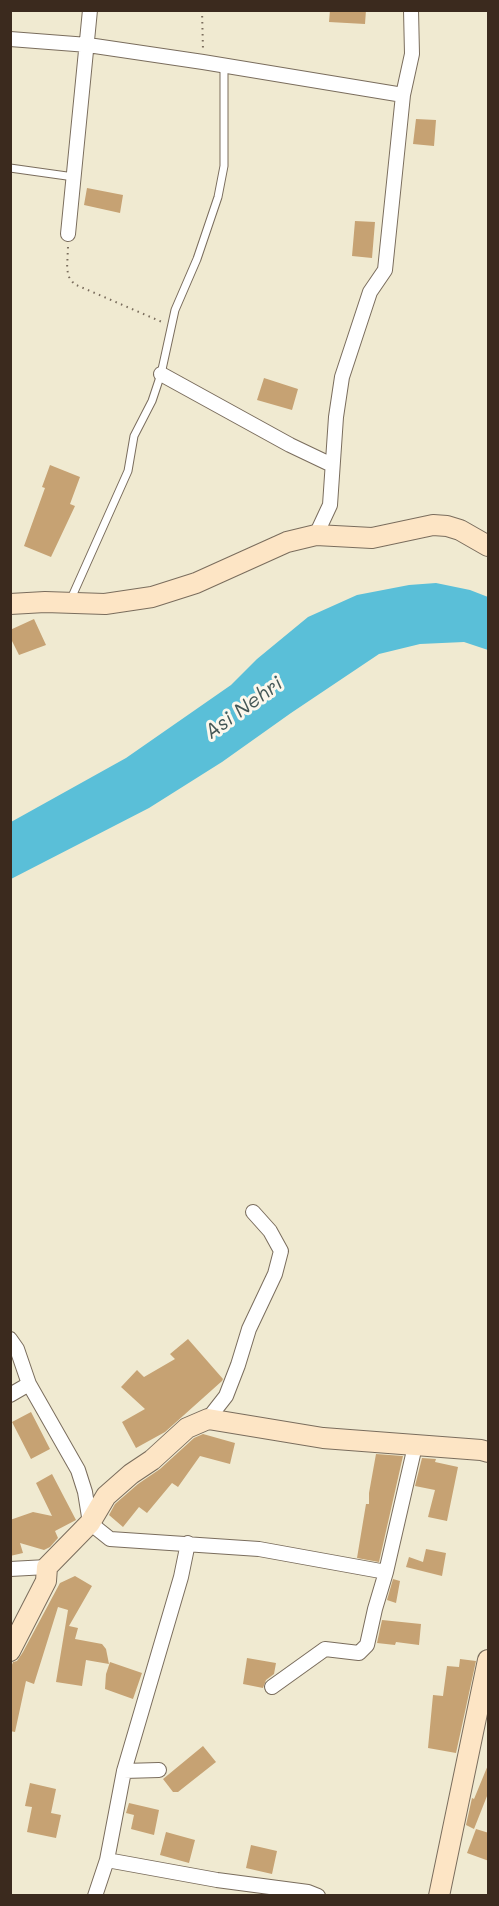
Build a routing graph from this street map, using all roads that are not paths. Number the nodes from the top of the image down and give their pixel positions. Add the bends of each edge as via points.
1 (90, 10) edge
2 (411, 10) edge
3 (10, 39) edge
4 (88, 45) junction
5 (224, 65) junction
6 (404, 95) junction
7 (10, 168) edge
8 (74, 177) junction
9 (68, 234) road end
10 (161, 374) junction
11 (332, 465) junction
12 (316, 535) junction
13 (489, 546) edge
14 (10, 604) edge
15 (69, 604) junction
16 (253, 1212) dead end
17 (10, 1339) edge
18 (29, 1384) junction
19 (10, 1395) edge
20 (208, 1419) junction
21 (415, 1446) junction
22 (489, 1452) edge
23 (90, 1523) junction
24 (188, 1543) junction
25 (47, 1567) junction
26 (10, 1569) edge
27 (386, 1572) junction
28 (10, 1651) edge
29 (489, 1660) edge
30 (272, 1687) dead end
31 (159, 1770) dead end
32 (124, 1771) junction
33 (106, 1860) junction
34 (95, 1896) edge
35 (318, 1896) edge
36 (439, 1896) edge

1 - 4 street
2 - 6 street via 412,54
3 - 4 street
4 - 5 street
4 - 8 street
5 - 6 street
5 - 10 lane via 220,189 206,237 171,325
6 - 11 street via 385,270 370,292 342,377
7 - 8 lane
8 - 9 street
10 - 11 street
10 - 15 lane via 134,436 126,478
11 - 12 street via 330,505
12 - 13 street via 372,538 433,525 460,530
12 - 15 street via 286,542 174,591 105,604
14 - 15 street
16 - 20 street via 281,1251 226,1396
17 - 18 street
18 - 19 street
18 - 23 street via 78,1470
20 - 21 street via 323,1438
20 - 23 street via 188,1428 123,1481 106,1496
21 - 22 street
21 - 27 street
23 - 24 street via 110,1539
23 - 25 street
24 - 27 street via 260,1549
24 - 32 street
25 - 26 street
25 - 28 street via 46,1581
27 - 30 street via 367,1645 359,1653 325,1650
29 - 36 street
31 - 32 street
32 - 33 street
33 - 34 street
33 - 35 street

